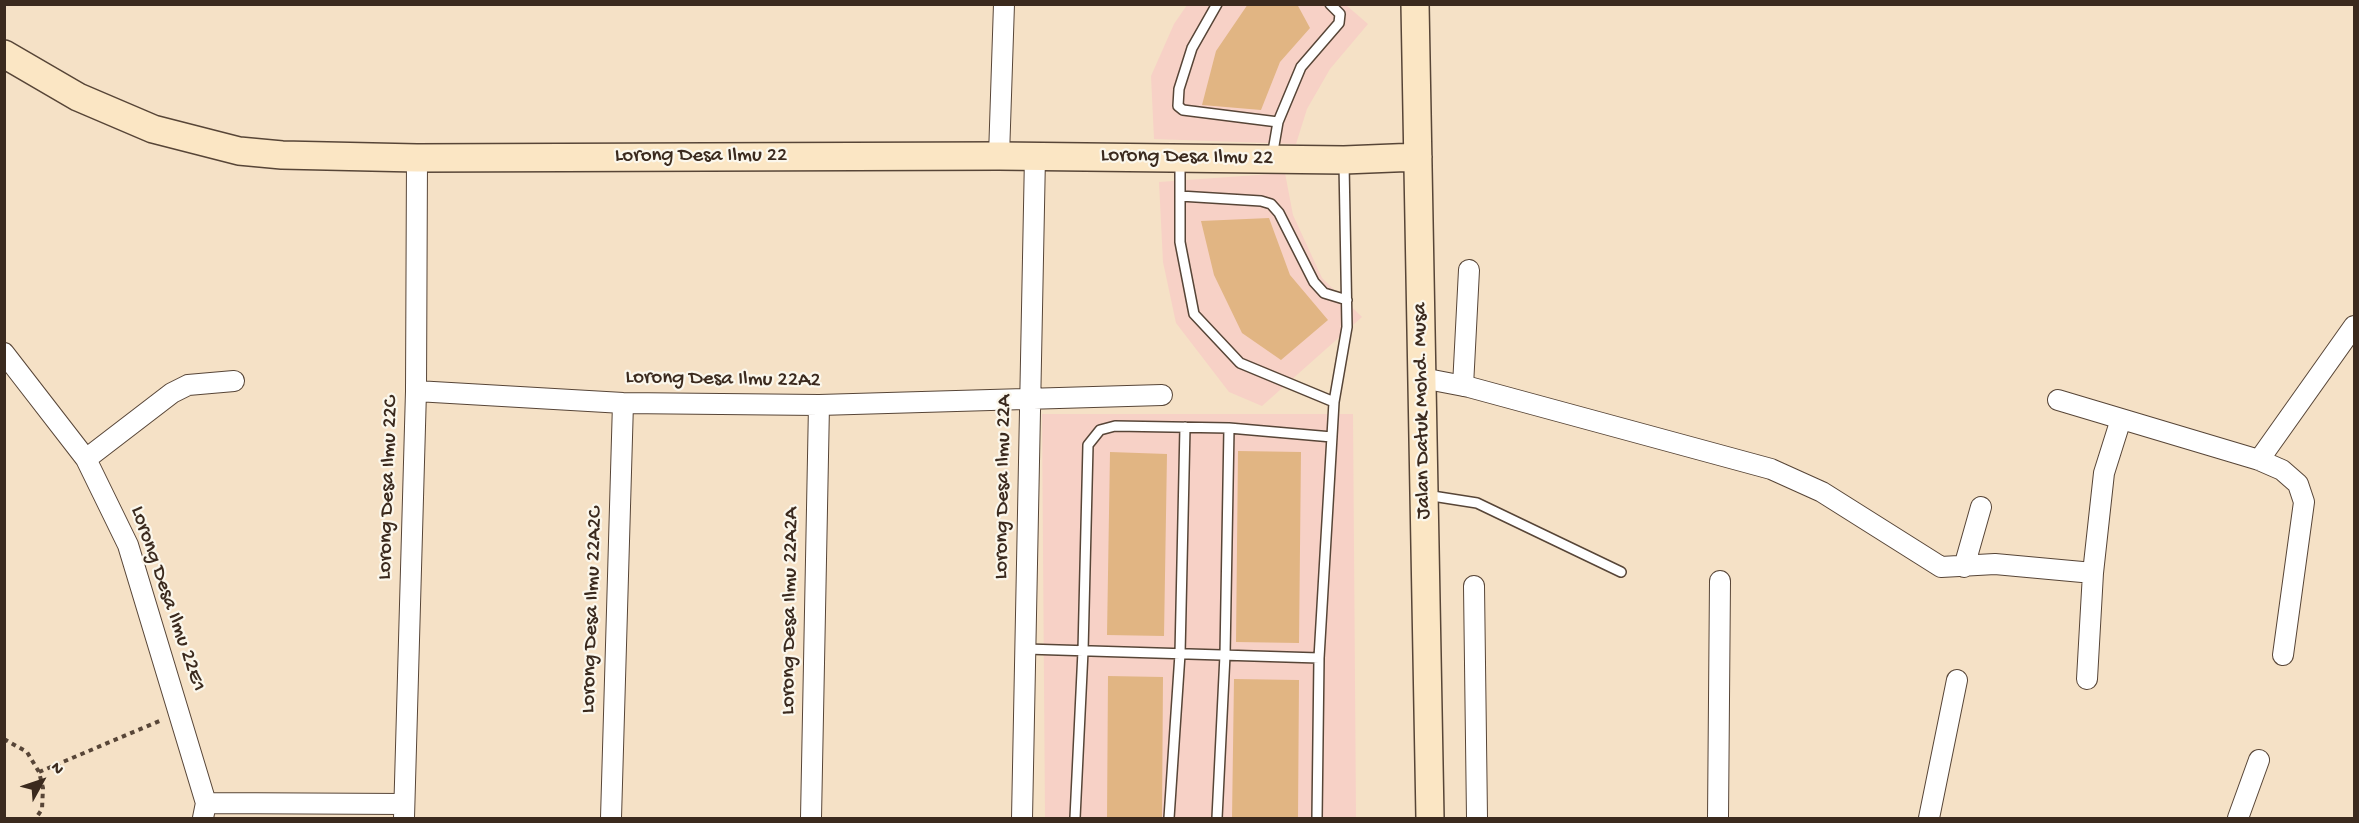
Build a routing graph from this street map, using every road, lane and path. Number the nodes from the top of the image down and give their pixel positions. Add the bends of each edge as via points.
1 (1004, 4) edge
2 (1217, 4) edge
3 (1330, 4) edge
4 (1415, 4) edge
5 (4, 54) edge
6 (1278, 122) junction
7 (999, 156) junction
8 (1035, 156) junction
9 (1418, 157) junction
10 (417, 158) junction
11 (1180, 158) junction
12 (1272, 159) junction
13 (1344, 160) junction
14 (1180, 196) junction
15 (1470, 270) dead end
16 (1347, 300) junction
17 (2355, 326) edge
18 (4, 353) edge
19 (1422, 378) junction
20 (234, 381) dead end
21 (1463, 386) junction
22 (416, 391) junction
23 (1162, 395) dead end
24 (2058, 400) dead end
25 (1029, 401) junction
26 (1334, 402) junction
27 (623, 403) junction
28 (819, 405) junction
29 (2121, 419) junction
30 (1185, 427) junction
31 (1229, 428) junction
32 (1332, 437) junction
33 (86, 459) junction
34 (2259, 460) junction
35 (1424, 495) junction
36 (1981, 507) dead end
37 (1964, 567) junction
38 (1621, 572) dead end
39 (2093, 573) junction
40 (1720, 581) dead end
41 (1474, 586) dead end
42 (4, 628) edge
43 (4, 647) edge
44 (1026, 650) junction
45 (1083, 651) junction
46 (1180, 654) junction
47 (1225, 655) junction
48 (2283, 655) dead end
49 (1319, 658) junction
50 (2087, 679) dead end
51 (1957, 680) dead end
52 (179, 713) junction
53 (4, 739) edge
54 (2259, 760) dead end
55 (39, 772) junction
56 (205, 811) edge
57 (404, 811) edge
58 (36, 819) edge
59 (611, 819) edge
60 (811, 819) edge
61 (1022, 819) edge
62 (1075, 819) edge
63 (1169, 819) edge
64 (1216, 819) edge
65 (1317, 819) edge
66 (1430, 819) edge
67 (1477, 819) edge
68 (1718, 819) edge
69 (1929, 819) edge
70 (2238, 819) edge

1 - 7 street
2 - 6 lane via 1192,48 1179,89 1178,106 1183,110
3 - 6 lane via 1340,14 1339,23 1301,67
4 - 9 street, Jalan Datuk Mohd. Musa
5 - 10 street, Lorong Desa Ilmu 22 via 118,116 191,140 239,151 282,155
6 - 12 lane
7 - 8 street, Lorong Desa Ilmu 22
7 - 10 street, Lorong Desa Ilmu 22
8 - 11 street, Lorong Desa Ilmu 22
8 - 25 street, Lorong Desa Ilmu 22A
9 - 13 street, Lorong Desa Ilmu 22
9 - 19 street, Jalan Datuk Mohd. Musa
10 - 22 street, Lorong Desa Ilmu 22C
11 - 12 street, Lorong Desa Ilmu 22
11 - 14 lane
12 - 13 street, Lorong Desa Ilmu 22
13 - 16 lane
14 - 16 lane via 1271,204 1314,282 1324,293
14 - 26 lane via 1180,242 1194,314 1240,363
15 - 21 street
16 - 26 lane via 1347,327
17 - 34 street
18 - 33 street, Lorong Desa Ilmu 22E1
19 - 21 street
19 - 35 street, Jalan Datuk Mohd. Musa
20 - 33 street via 188,385 172,393
21 - 37 street via 1772,469 1822,492 1941,567
22 - 27 street, Lorong Desa Ilmu 22A2
22 - 57 street, Lorong Desa Ilmu 22C
23 - 25 street, Lorong Desa Ilmu 22A2
24 - 29 street
25 - 28 street, Lorong Desa Ilmu 22A2
25 - 44 street, Lorong Desa Ilmu 22A
26 - 32 lane
27 - 28 street, Lorong Desa Ilmu 22A2
27 - 59 street, Lorong Desa Ilmu 22A2C
28 - 60 street, Lorong Desa Ilmu 22A2A
29 - 34 street
29 - 39 street via 2104,473
30 - 31 lane
30 - 45 lane via 1115,426 1100,430 1088,445
30 - 46 lane
31 - 32 lane
31 - 47 lane
32 - 49 lane
33 - 52 street, Lorong Desa Ilmu 22E1 via 128,544
34 - 48 street via 2298,484 2304,502
35 - 38 lane via 1477,503
35 - 66 street, Jalan Datuk Mohd. Musa
36 - 37 street
37 - 39 street via 1995,564
39 - 50 street
40 - 68 street
41 - 67 street
42 - 43 path
44 - 45 lane
44 - 61 street, Lorong Desa Ilmu 22A
45 - 46 lane
45 - 62 lane
46 - 47 lane
46 - 63 lane
47 - 49 lane
47 - 64 lane
49 - 65 lane
51 - 69 street
52 - 55 path
52 - 56 street, Lorong Desa Ilmu 22E1
53 - 55 path via 27,752
54 - 70 street
55 - 58 path via 42,809
56 - 57 street

